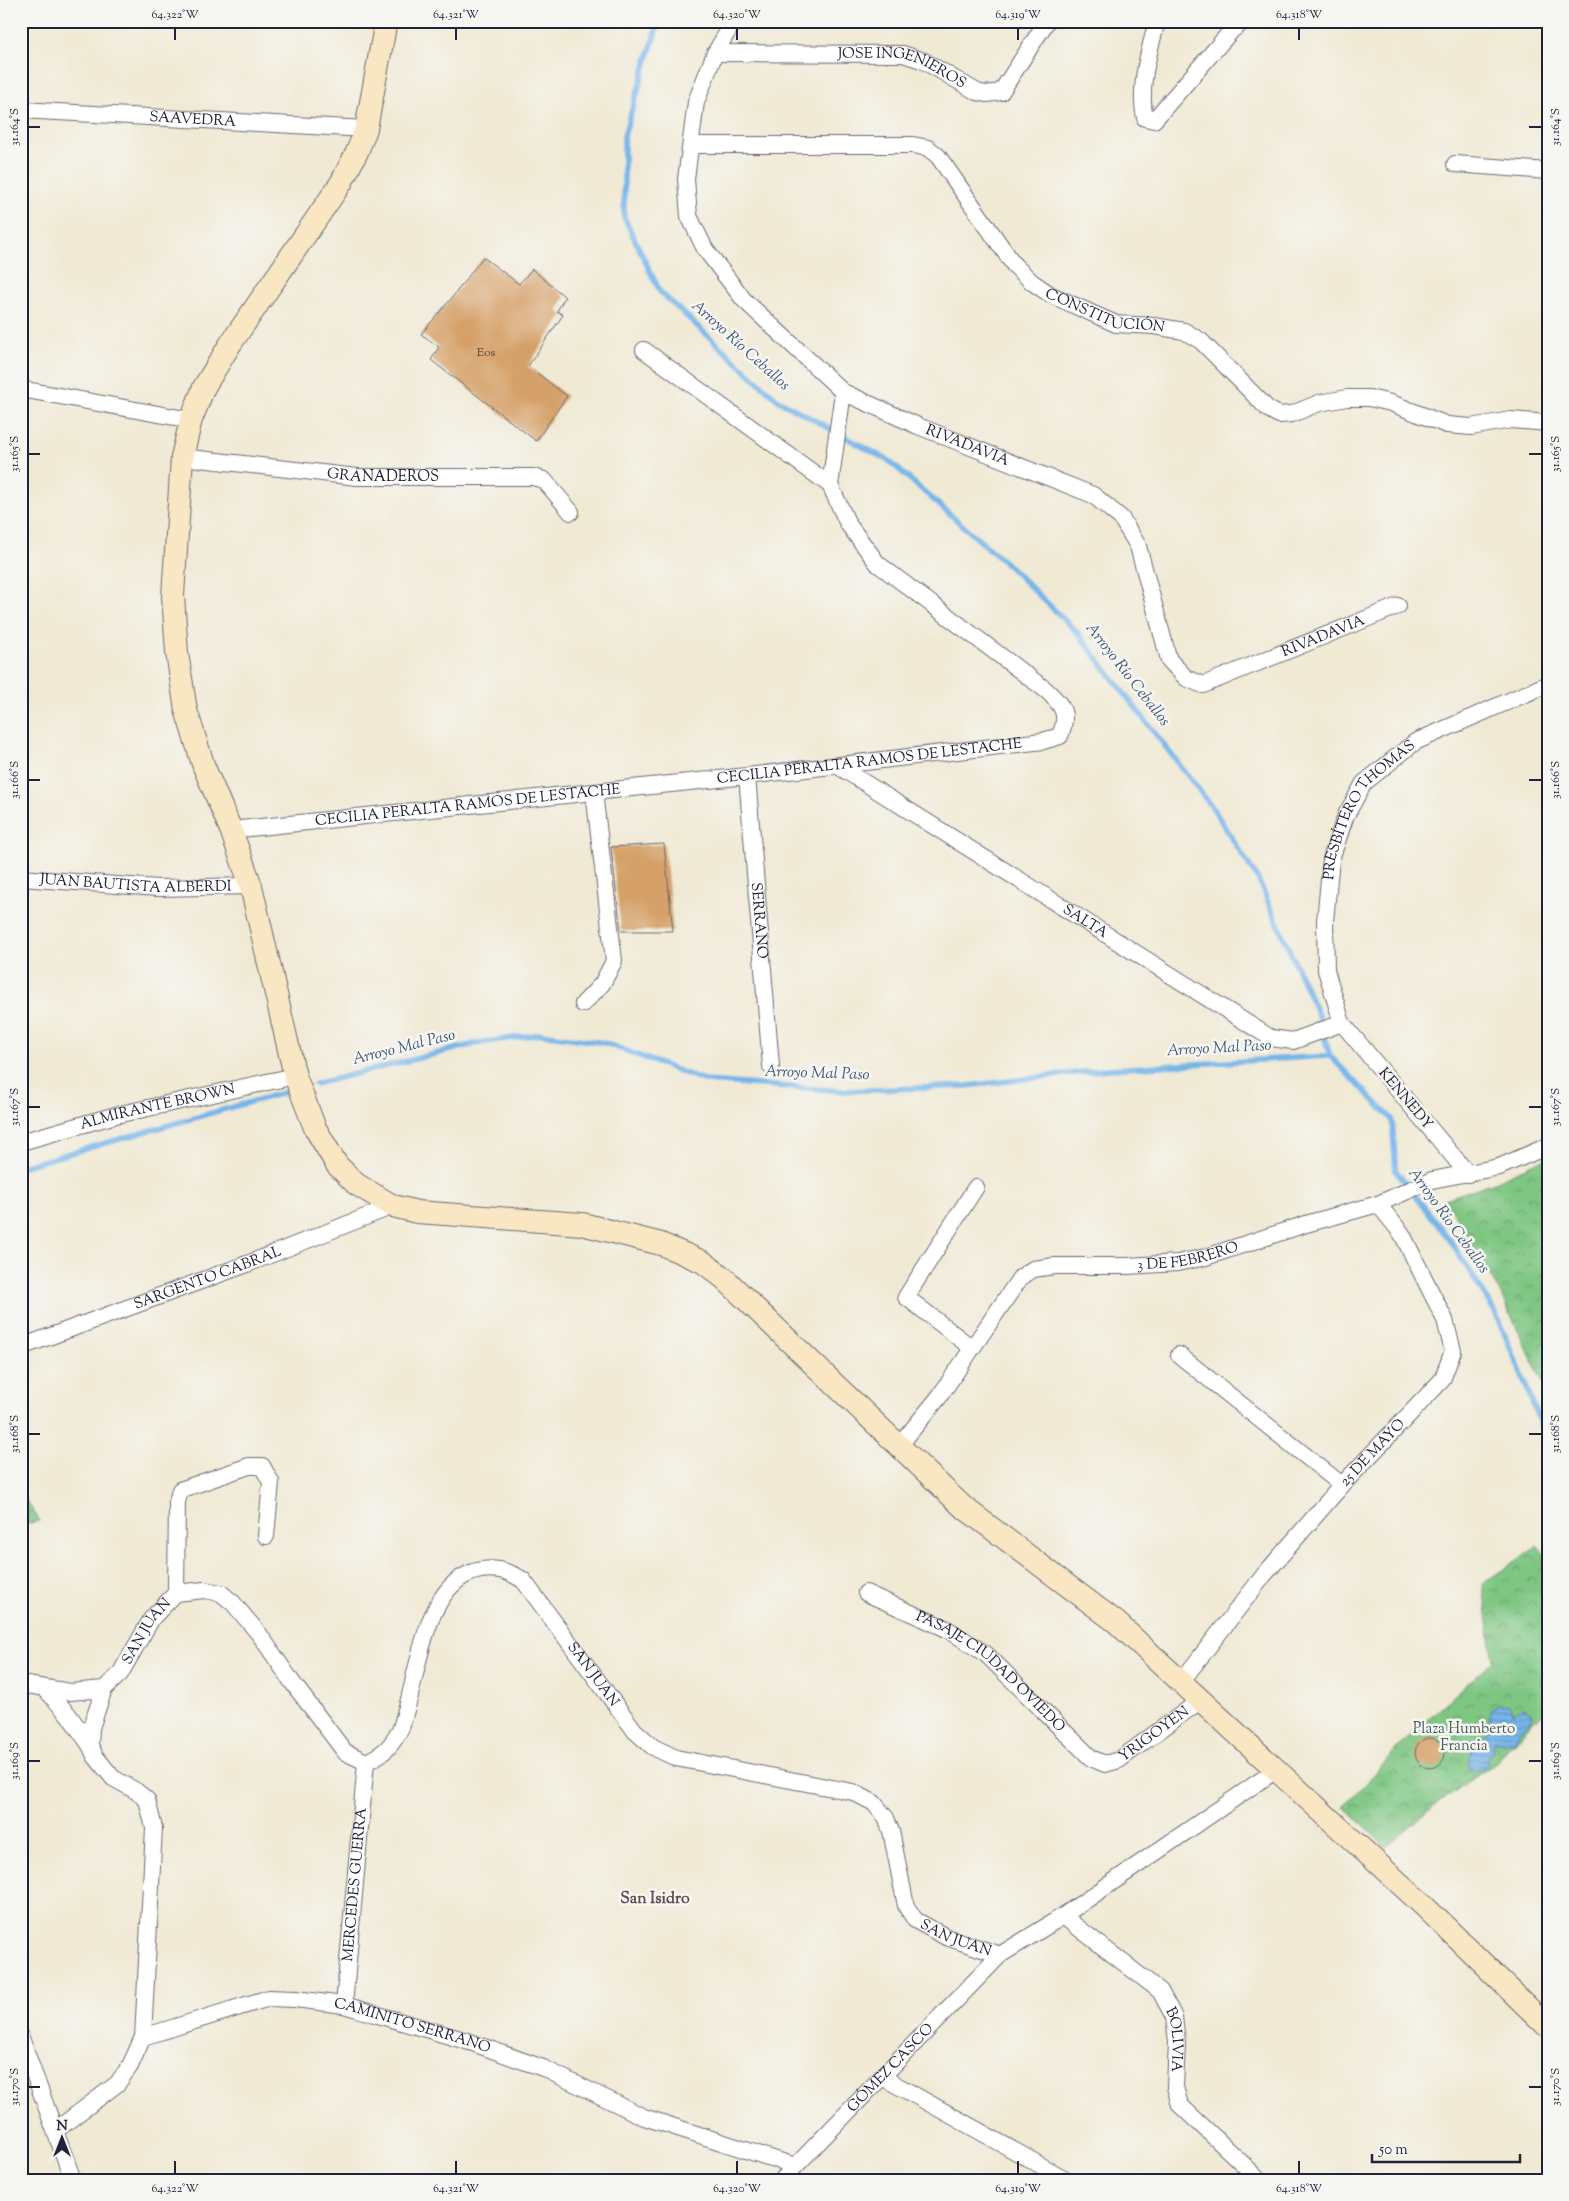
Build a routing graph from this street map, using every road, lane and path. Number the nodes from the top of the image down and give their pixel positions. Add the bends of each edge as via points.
1 (386, 21) edge
2 (734, 21) edge
3 (1047, 21) edge
4 (1157, 21) edge
5 (1244, 21) edge
6 (715, 53) junction
7 (21, 110) edge
8 (366, 129) junction
9 (690, 146) junction
10 (1455, 164) dead end
11 (1548, 171) edge
12 (644, 350) dead end
13 (21, 389) edge
14 (843, 392) junction
15 (191, 420) junction
16 (1548, 423) edge
17 (182, 457) junction
18 (830, 485) junction
19 (571, 512) dead end
20 (1398, 606) dead end
21 (1548, 684) edge
22 (838, 766) junction
23 (747, 776) junction
24 (594, 792) junction
25 (231, 830) junction
26 (21, 878) edge
27 (251, 886) junction
28 (583, 1004) dead end
29 (1342, 1023) junction
30 (771, 1066) dead end
31 (296, 1076) junction
32 (21, 1142) edge
33 (1548, 1146) edge
34 (1468, 1174) junction
35 (976, 1187) dead end
36 (1385, 1201) junction
37 (393, 1206) junction
38 (21, 1347) edge
39 (972, 1348) junction
40 (1179, 1354) dead end
41 (899, 1446) junction
42 (1342, 1485) junction
43 (266, 1536) dead end
44 (176, 1593) junction
45 (866, 1593) dead end
46 (1181, 1682) junction
47 (21, 1684) edge
48 (44, 1688) junction
49 (104, 1689) junction
50 (1201, 1700) junction
51 (90, 1745) junction
52 (366, 1762) junction
53 (1105, 1764) joint
54 (1276, 1770) junction
55 (1063, 1916) junction
56 (1000, 1956) junction
57 (344, 2006) junction
58 (1548, 2027) edge
59 (144, 2037) junction
60 (21, 2038) edge
61 (882, 2077) junction
62 (56, 2130) junction
63 (795, 2166) junction
64 (73, 2180) edge
65 (782, 2180) edge
66 (1067, 2180) edge
67 (1260, 2180) edge

1 - 8 main road
2 - 6 street, RIVADAVIA
3 - 6 street, JOSE INGENIEROS via 1001,92 986,94 924,61 903,54
4 - 5 street via 1145,72 1142,103 1145,118 1154,120 1232,30
6 - 9 street, RIVADAVIA via 696,102
7 - 8 street, SAAVEDRA
8 - 15 main road via 341,183 231,343 204,387
9 - 14 street, RIVADAVIA via 686,178 689,216 705,249 744,300
9 - 16 street, CONSTITUCIÓN via 913,144 928,148 938,156 1014,265 1032,282 1116,324 1184,331 1201,341 1268,409 1279,415 1292,414 1319,403 1369,398 1447,425 1471,427 1511,420
10 - 11 street
12 - 18 street
13 - 15 street
14 - 18 street
14 - 20 street, RIVADAVIA via 918,426 1093,495 1121,518 1138,546 1169,660 1186,678 1203,685
15 - 17 main road
17 - 19 street, GRANADEROS via 357,477 533,478 544,480
17 - 25 main road via 173,596 177,653 186,710 204,767
18 - 22 street, CECILIA PERALTA RAMOS DE LESTACHE via 848,524 878,564 1046,690 1062,706 1065,722 1060,736 1044,740
21 - 29 street, PRESBÍTERO THOMAS via 1415,742 1364,783 1346,815 1331,859 1325,921 1326,970
22 - 23 street, CECILIA PERALTA RAMOS DE LESTACHE
22 - 29 street, SALTA via 1271,1038 1293,1041
23 - 24 street, CECILIA PERALTA RAMOS DE LESTACHE
23 - 30 street, SERRANO
24 - 25 street, CECILIA PERALTA RAMOS DE LESTACHE
24 - 28 street via 614,961 602,984
25 - 27 main road
26 - 27 street, JUAN BAUTISTA ALBERDI via 158,888
27 - 31 main road
29 - 34 street, KENNEDY
31 - 32 street, ALMIRANTE BROWN via 116,1115
31 - 37 main road via 315,1128 337,1165 356,1184
33 - 34 street, 3 DE FEBRERO via 1499,1167
34 - 36 street, 3 DE FEBRERO via 1432,1180
35 - 39 street via 906,1297
36 - 39 street, 3 DE FEBRERO via 1206,1257 1177,1263 1033,1269 1020,1278
36 - 42 street, 25 DE MAYO via 1445,1320 1453,1351 1442,1380
37 - 38 street, SARGENTO CABRAL via 248,1264
37 - 41 main road via 417,1212 582,1224 661,1244 703,1262
39 - 41 street, 3 DE FEBRERO via 939,1397
40 - 42 street
41 - 46 main road via 962,1506 1116,1622
42 - 46 street, 25 DE MAYO via 1264,1575
43 - 44 street via 271,1482 262,1466 249,1466 180,1490 177,1502
44 - 49 street, SAN JUAN via 152,1618 120,1674
44 - 52 street, SAN JUAN via 204,1590 221,1593 233,1602 345,1752
45 - 53 street, PASAJE CIUDAD OVIEDO via 947,1629 986,1654 1091,1758
46 - 50 main road
47 - 48 street
48 - 49 street via 70,1692
48 - 51 street
49 - 51 street via 91,1728
50 - 53 street, YRIGOYEN via 1119,1760
50 - 54 main road
51 - 59 street via 113,1778 147,1800 154,1828
52 - 56 street, SAN JUAN via 384,1754 400,1731 430,1619 439,1600 464,1575 485,1568 510,1572 523,1580 635,1731 653,1747 676,1758 853,1792 874,1803 891,1831 906,1906 915,1920 946,1937
52 - 57 street, MERCEDES GUERRA
54 - 55 street, SAN JUAN
54 - 58 main road via 1424,1906
55 - 56 street, SAN JUAN
55 - 67 street, BOLIVIA via 1160,1991 1174,2017 1178,2042 1175,2087 1180,2105
56 - 61 street, GÓMEZ CASCO
57 - 59 street, CAMINITO SERRANO via 269,1998
57 - 63 street, CAMINITO SERRANO via 479,2045 543,2068 644,2117
59 - 62 street via 117,2084
60 - 62 street
61 - 63 street, GÓMEZ CASCO
61 - 66 street
62 - 64 street
63 - 65 street, GÓMEZ CASCO

